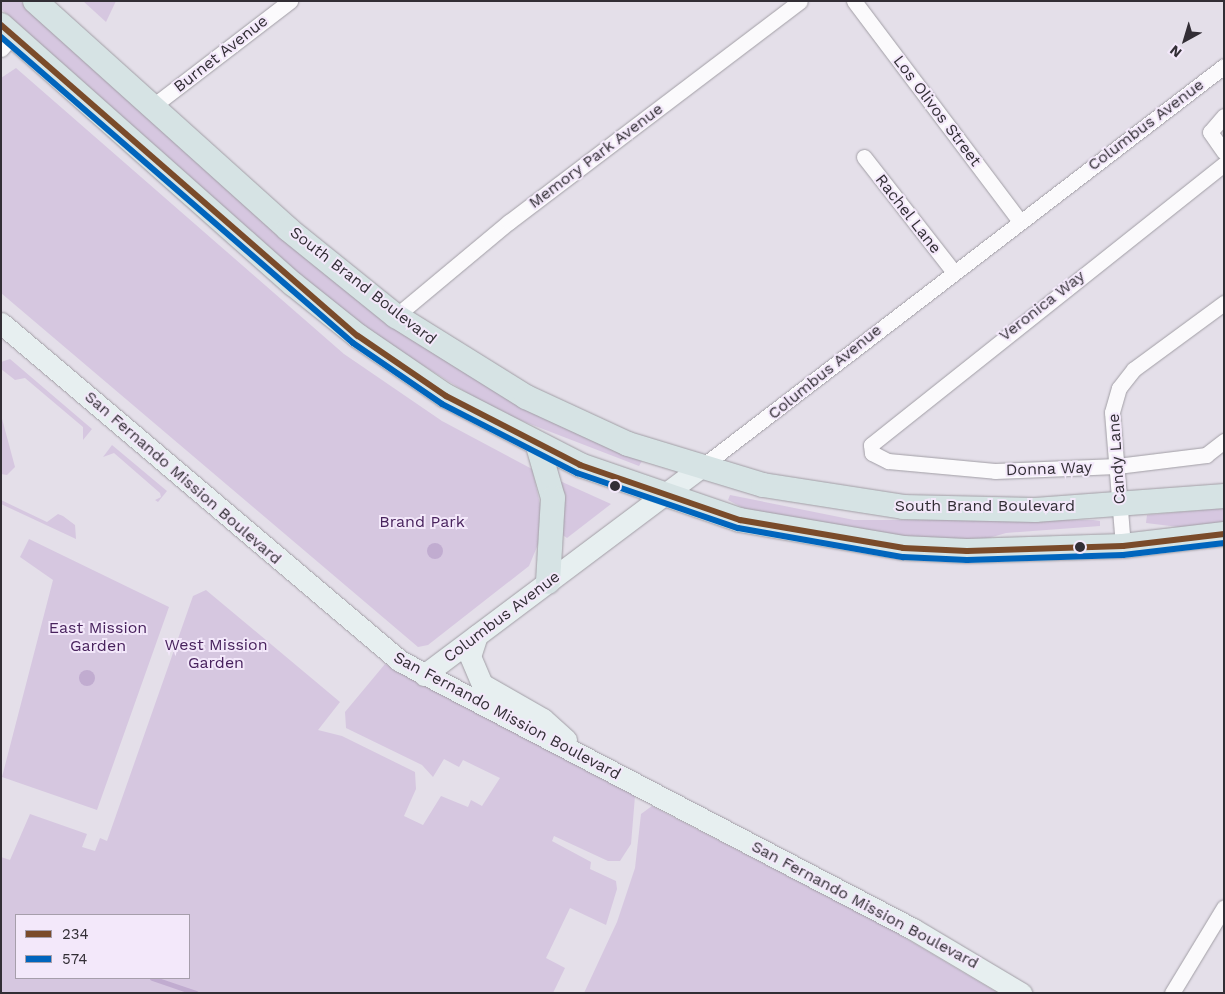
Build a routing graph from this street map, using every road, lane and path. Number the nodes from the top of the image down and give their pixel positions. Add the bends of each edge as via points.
1 (36, 1) edge
2 (290, 1) edge
3 (800, 1) edge
4 (854, 1) edge
5 (5, 36) edge
6 (1224, 66) edge
7 (153, 106) junction
8 (1224, 116) edge
9 (1224, 152) edge
10 (864, 157) dead end
11 (1224, 164) edge
12 (1020, 221) junction
13 (953, 272) junction
14 (1224, 303) edge
15 (396, 316) junction
16 (1, 323) edge
17 (1224, 441) edge
18 (538, 446) junction
19 (872, 453) joint
20 (1117, 466) junction
21 (700, 468) junction
22 (664, 495) junction
23 (1224, 496) edge
24 (1120, 505) junction
25 (1224, 534) edge
26 (1123, 546) junction
27 (548, 582) junction
28 (477, 635) junction
29 (424, 675) junction
30 (582, 756) junction
31 (1224, 907) edge
32 (1021, 993) edge
33 (1172, 993) edge

1 - 7 main road, South Brand Boulevard
2 - 7 street, Burnet Avenue
3 - 15 street, Memory Park Avenue via 501,228
4 - 12 street, Los Olivos Street
5 - 18 main road via 327,312 446,396
6 - 12 street, Columbus Avenue
7 - 15 main road, South Brand Boulevard via 288,229
8 - 9 street via 1210,132
10 - 13 street, Rachel Lane
11 - 19 street, Veronica Way via 875,437
12 - 13 street, Columbus Avenue
13 - 21 street, Columbus Avenue
14 - 20 street, Candy Lane via 1134,370 1119,388 1112,412
15 - 21 main road, South Brand Boulevard via 526,397 628,444
16 - 29 main road, San Fernando Mission Boulevard via 381,648
17 - 20 street, Donna Way via 1206,455
18 - 22 main road
18 - 27 main road via 554,505
19 - 20 street, Donna Way via 888,461 995,471
20 - 24 street, Candy Lane
21 - 22 main road, Columbus Avenue
21 - 24 main road, South Brand Boulevard via 811,496 903,507 1035,510
22 - 26 main road via 786,530 902,548 967,551
22 - 27 main road, Columbus Avenue
23 - 24 main road, South Brand Boulevard
24 - 26 street, Candy Lane
25 - 26 main road
27 - 28 main road, Columbus Avenue
28 - 29 main road, Columbus Avenue
28 - 30 main road via 470,656 482,684 552,726
29 - 30 main road, San Fernando Mission Boulevard
30 - 32 main road, San Fernando Mission Boulevard via 913,929
31 - 33 street

